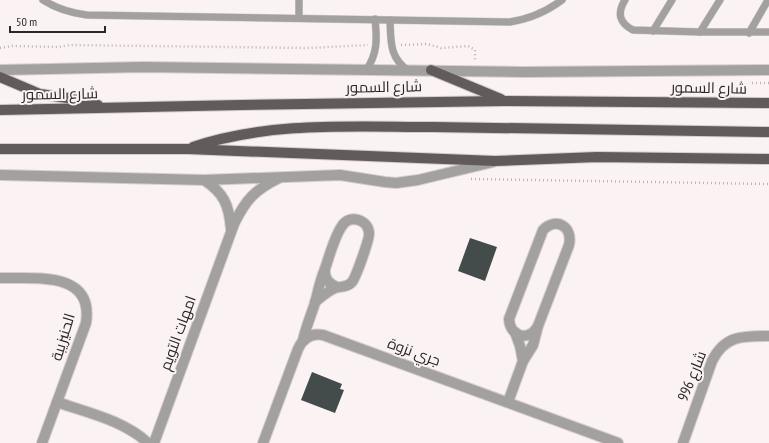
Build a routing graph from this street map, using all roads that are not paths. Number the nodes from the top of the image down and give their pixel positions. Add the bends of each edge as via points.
1 (43, 0) edge
2 (299, 0) edge
3 (562, 0) edge
4 (625, 0) edge
5 (672, 0) edge
6 (720, 0) edge
7 (768, 0) edge
8 (299, 18) junction
9 (375, 20) junction
10 (390, 20) junction
11 (653, 31) junction
12 (700, 32) junction
13 (769, 32) edge
14 (749, 33) junction
15 (0, 70) edge
16 (366, 70) junction
17 (431, 70) junction
18 (769, 70) edge
19 (409, 71) junction
20 (0, 77) edge
21 (504, 101) junction
22 (769, 103) edge
23 (105, 108) junction
24 (0, 110) edge
25 (769, 132) edge
26 (0, 149) edge
27 (188, 149) junction
28 (769, 158) edge
29 (495, 161) junction
30 (0, 175) edge
31 (282, 176) junction
32 (204, 180) junction
33 (231, 233) junction
34 (325, 269) junction
35 (0, 278) edge
36 (337, 287) junction
37 (315, 302) junction
38 (538, 326) junction
39 (514, 332) junction
40 (769, 336) edge
41 (303, 340) junction
42 (522, 361) junction
43 (57, 402) junction
44 (508, 402) junction
45 (42, 443) edge
46 (148, 443) edge
47 (154, 443) edge
48 (263, 443) edge
49 (618, 443) edge
50 (683, 443) edge

1 - 8 lane via 60,9 87,15
2 - 8 lane
3 - 10 lane via 532,17 510,22
4 - 11 lane via 620,14 627,27 633,30
5 - 11 lane
6 - 12 lane
7 - 14 lane
8 - 9 lane
9 - 10 lane
9 - 16 lane via 376,52
10 - 19 lane via 393,52 399,63
11 - 12 lane
12 - 14 lane
13 - 14 lane
15 - 16 street, شارع السمور via 143,67
16 - 19 street, شارع السمور
17 - 18 street, شارع السمور
17 - 19 street, شارع السمور
17 - 21 main road
20 - 23 main road via 40,94 81,100
21 - 22 main road, شارع السمور
21 - 23 main road, شارع السمور
23 - 24 main road, شارع السمور
25 - 27 main road via 482,127 290,128 212,140
26 - 27 main road
27 - 29 main road
28 - 29 main road via 597,157
29 - 31 street via 407,182 385,182 340,175
30 - 32 street
31 - 32 street
31 - 33 street, امهات التويم via 253,194 238,215
32 - 33 street, امهات التويم via 224,199 230,215
33 - 47 street, امهات التويم
34 - 36 street via 327,281
34 - 36 street via 341,226 348,220 358,219 366,224 369,238 354,277 346,286
34 - 37 street
35 - 43 street, الحنيزيبة via 62,281 76,288 84,301 86,323
36 - 37 street
37 - 41 street
38 - 39 street via 528,335
38 - 39 street via 570,240 568,231 560,224 550,224 542,230 510,314 509,324
38 - 42 street via 533,345
39 - 42 street via 520,346
40 - 50 street, شارع 996 via 738,337 720,348 712,361
41 - 44 street, جري نزوة via 312,335 323,335
41 - 48 street
42 - 44 street
43 - 45 street, الحنيزيبة
43 - 46 street via 122,425
44 - 49 street, جري نزوة

